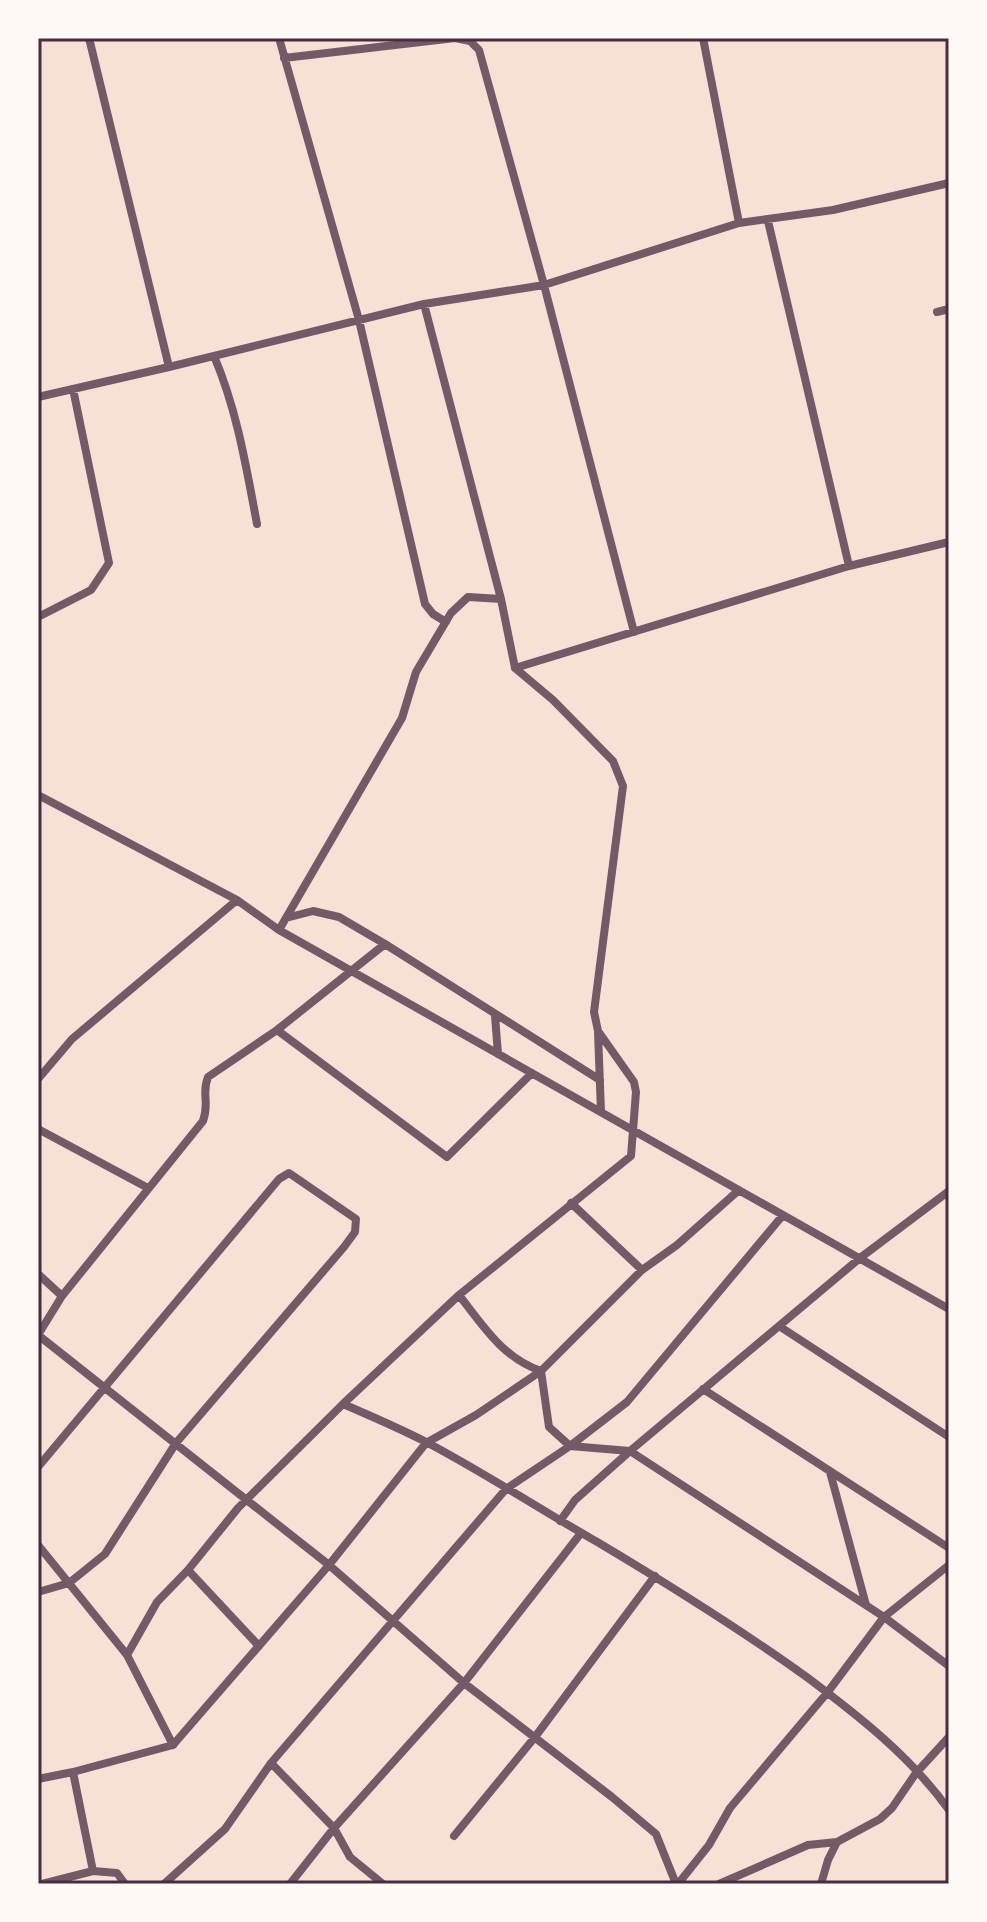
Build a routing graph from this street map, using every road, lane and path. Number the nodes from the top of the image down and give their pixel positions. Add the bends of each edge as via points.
1 (89, 38) edge
2 (279, 38) edge
3 (703, 38) edge
4 (284, 58) junction
5 (949, 183) edge
6 (768, 221) junction
7 (739, 223) junction
8 (544, 285) junction
9 (424, 304) junction
10 (949, 309) edge
11 (937, 312) dead end
12 (359, 320) junction
13 (214, 356) junction
14 (169, 367) junction
15 (73, 389) junction
16 (38, 397) edge
17 (257, 524) dead end
18 (949, 542) edge
19 (849, 566) junction
20 (501, 599) junction
21 (38, 617) edge
22 (446, 622) junction
23 (634, 632) junction
24 (515, 668) junction
25 (38, 795) edge
26 (237, 900) junction
27 (286, 918) junction
28 (279, 930) junction
29 (385, 944) junction
30 (351, 970) junction
31 (495, 1016) junction
32 (277, 1030) junction
33 (598, 1031) junction
34 (498, 1054) junction
35 (532, 1073) junction
36 (38, 1079) edge
37 (600, 1080) junction
38 (601, 1112) junction
39 (38, 1129) edge
40 (635, 1131) junction
41 (148, 1188) junction
42 (739, 1190) junction
43 (949, 1191) edge
44 (571, 1203) junction
45 (783, 1215) junction
46 (860, 1258) junction
47 (642, 1270) junction
48 (38, 1274) edge
49 (459, 1295) junction
50 (62, 1296) junction
51 (949, 1309) edge
52 (779, 1326) junction
53 (38, 1335) edge
54 (541, 1371) junction
55 (105, 1388) junction
56 (703, 1389) junction
57 (343, 1404) junction
58 (949, 1437) edge
59 (176, 1443) junction
60 (426, 1443) junction
61 (570, 1446) junction
62 (630, 1451) junction
63 (38, 1467) edge
64 (830, 1471) junction
65 (506, 1489) junction
66 (246, 1501) junction
67 (560, 1521) junction
68 (581, 1533) junction
69 (38, 1545) edge
70 (949, 1548) edge
71 (329, 1565) junction
72 (949, 1565) edge
73 (188, 1570) junction
74 (655, 1576) junction
75 (69, 1583) junction
76 (38, 1592) edge
77 (866, 1605) junction
78 (884, 1617) junction
79 (393, 1621) junction
80 (259, 1646) junction
81 (127, 1655) junction
82 (949, 1666) edge
83 (464, 1683) junction
84 (827, 1693) junction
85 (535, 1737) junction
86 (949, 1737) edge
87 (173, 1745) junction
88 (271, 1763) junction
89 (73, 1772) junction
90 (916, 1773) junction
91 (38, 1779) edge
92 (949, 1810) edge
93 (334, 1828) junction
94 (454, 1836) dead end
95 (837, 1842) junction
96 (93, 1871) junction
97 (42, 1884) edge
98 (125, 1884) edge
99 (164, 1884) edge
100 (290, 1884) edge
101 (383, 1884) edge
102 (677, 1884) edge
103 (719, 1884) edge
104 (821, 1884) edge

1 - 14 street
2 - 4 street
3 - 7 street
4 - 8 street via 455,38 470,41 479,50
4 - 12 street
5 - 6 street
6 - 7 street
6 - 19 street
7 - 8 street
8 - 9 street
8 - 23 street
9 - 12 street
9 - 20 street
10 - 11 street
12 - 13 street
12 - 22 street via 425,604
13 - 14 street
13 - 17 street via 236,415
14 - 15 street
15 - 16 street
15 - 21 street via 109,563 91,590
18 - 19 street
19 - 23 street
20 - 22 street via 468,597
20 - 24 street
22 - 27 street via 416,672 402,718
23 - 24 street
24 - 33 street via 613,761 623,786 594,1012
25 - 26 street
26 - 28 street
26 - 36 street via 72,1039
27 - 28 street
27 - 29 street via 313,911 339,917
28 - 30 street
29 - 30 street
29 - 31 street
30 - 32 street
30 - 34 street
31 - 34 street
31 - 37 street
32 - 35 street via 447,1157
32 - 41 street via 208,1077 203,1121
33 - 37 street
33 - 40 street via 634,1082
34 - 35 street
35 - 38 street
37 - 38 street
38 - 40 street
39 - 41 street
40 - 42 street
40 - 44 street via 631,1156
41 - 50 street
42 - 45 street
42 - 47 street
43 - 46 street
44 - 47 street
44 - 49 street
45 - 46 street
45 - 61 street via 627,1402
46 - 51 street
46 - 52 street
47 - 54 street
48 - 50 street
49 - 54 street via 496,1343 523,1365
49 - 57 street
50 - 53 street
52 - 56 street
52 - 58 street
53 - 55 street
54 - 60 street
54 - 61 street via 549,1427
55 - 59 street
55 - 59 street via 279,1179 289,1173 342,1208 356,1219 355,1232
55 - 63 street
56 - 62 street
56 - 64 street
57 - 60 street
57 - 66 street
59 - 66 street
59 - 75 street via 105,1554
60 - 65 street
60 - 71 street
61 - 62 street
61 - 65 street
62 - 67 street via 575,1500
62 - 77 street
64 - 70 street
64 - 77 street
65 - 67 street
65 - 79 street
66 - 71 street
66 - 73 street
67 - 68 street
68 - 74 street
68 - 83 street
69 - 75 street
71 - 79 street
71 - 80 street
72 - 78 street
73 - 80 street
73 - 81 street via 157,1602
74 - 84 street via 746,1633
74 - 85 street
75 - 76 street
75 - 81 street
77 - 78 street
78 - 82 street
78 - 84 street
79 - 83 street
79 - 88 street
80 - 87 street
81 - 87 street
83 - 85 street
83 - 93 street
84 - 90 street via 898,1751
84 - 102 street via 730,1808
85 - 94 street
85 - 102 street via 656,1834
86 - 90 street
87 - 89 street
88 - 93 street
88 - 99 street via 225,1829
89 - 91 street
89 - 96 street
90 - 92 street
90 - 95 street via 880,1819
93 - 100 street
93 - 101 street via 350,1857
95 - 103 street via 808,1845
95 - 104 street
96 - 97 street
96 - 98 street via 117,1873

